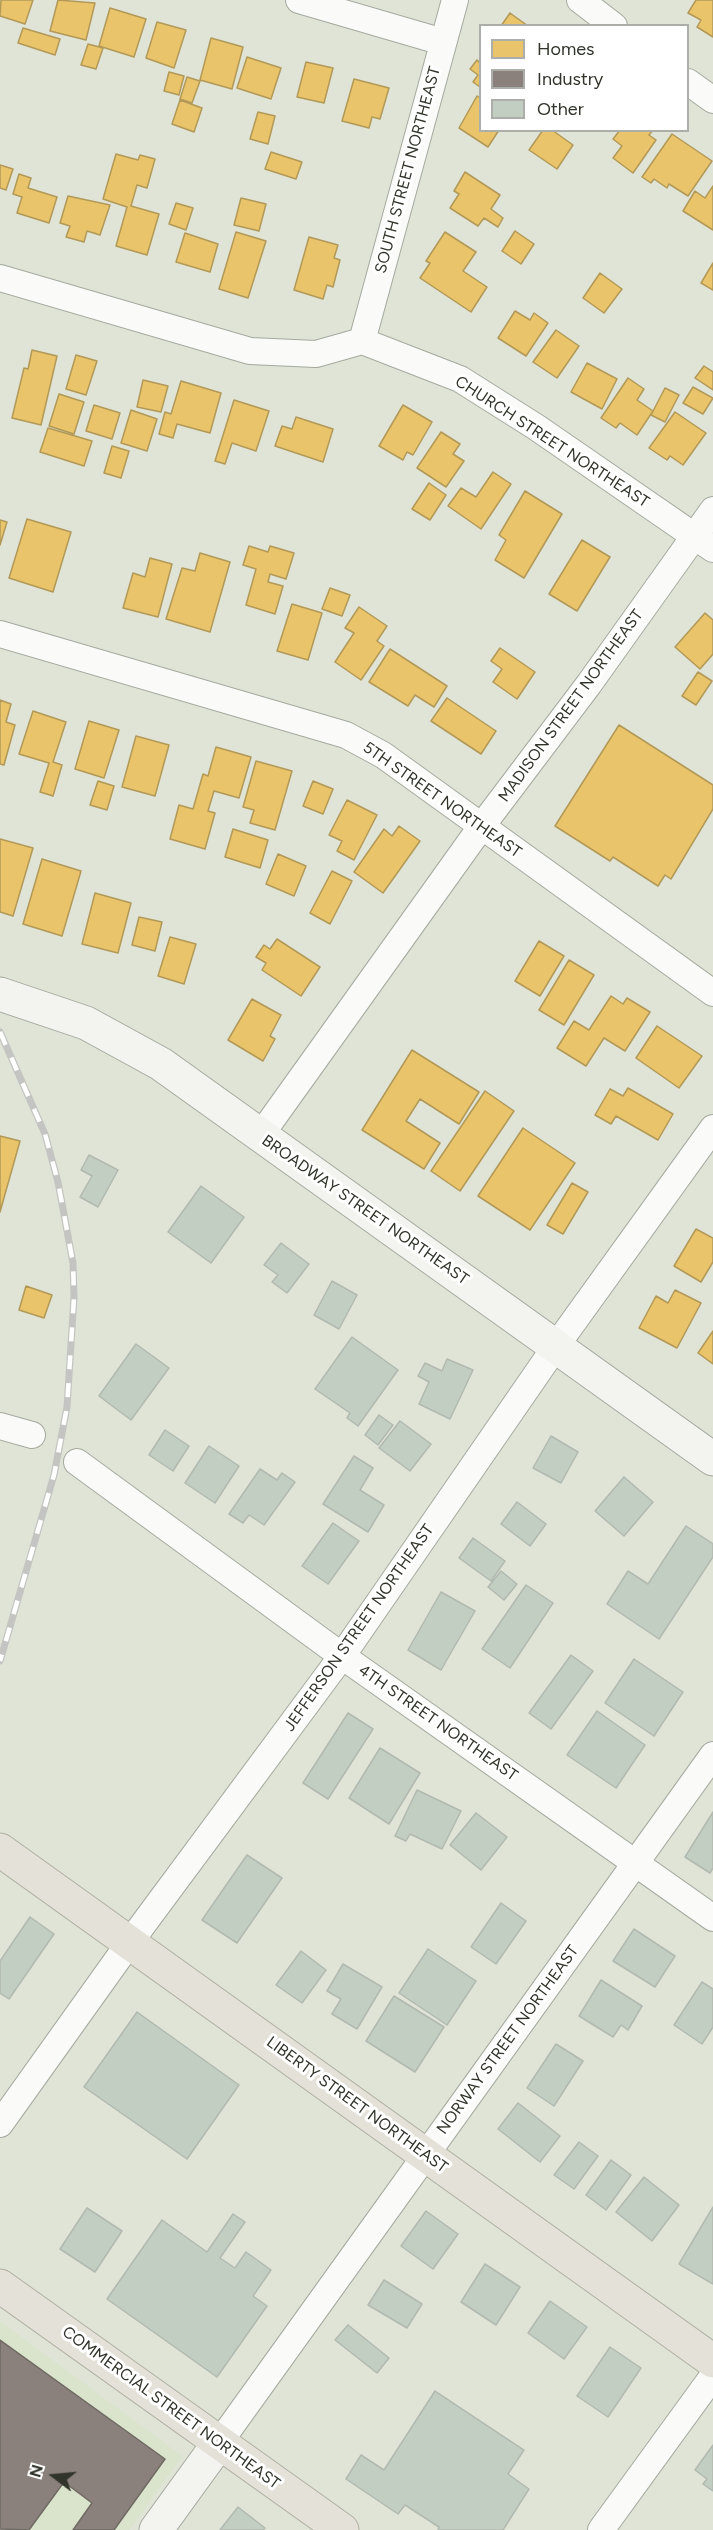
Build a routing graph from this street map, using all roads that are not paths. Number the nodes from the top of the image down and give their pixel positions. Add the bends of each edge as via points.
1 (299, 0) edge
2 (455, 0) edge
3 (580, 0) edge
4 (611, 24) edge
5 (443, 42) junction
6 (689, 83) edge
7 (713, 100) edge
8 (0, 278) edge
9 (362, 341) junction
10 (713, 510) edge
11 (704, 542) edge
12 (0, 634) edge
13 (481, 827) junction
14 (713, 993) edge
15 (0, 994) edge
16 (713, 1128) edge
17 (260, 1136) junction
18 (556, 1346) junction
19 (0, 1426) edge
20 (32, 1435) dead end
21 (713, 1459) edge
22 (77, 1462) dead end
23 (342, 1656) junction
24 (713, 1755) edge
25 (0, 1850) edge
26 (637, 1863) junction
27 (713, 1918) edge
28 (130, 1942) junction
29 (0, 2124) edge
30 (426, 2154) junction
31 (0, 2286) edge
32 (713, 2361) edge
33 (713, 2376) edge
34 (219, 2443) junction
35 (156, 2530) edge
36 (342, 2530) edge
37 (601, 2530) edge

1 - 5 street
2 - 5 street, SOUTH STREET NORTHEAST
3 - 4 street
5 - 9 street, SOUTH STREET NORTHEAST
6 - 7 street
8 - 9 street via 250,351 316,354
9 - 11 street, CHURCH STREET NORTHEAST via 460,380
10 - 11 street, MADISON STREET NORTHEAST
11 - 13 street, MADISON STREET NORTHEAST via 589,684
12 - 13 street, 5TH STREET NORTHEAST via 346,735 382,755
13 - 14 street, 5TH STREET NORTHEAST
13 - 17 street, MADISON STREET NORTHEAST
15 - 17 main road, BROADWAY STREET NORTHEAST via 86,1023 127,1043
16 - 18 street, JEFFERSON STREET NORTHEAST
17 - 18 main road, BROADWAY STREET NORTHEAST
18 - 21 main road, BROADWAY STREET NORTHEAST
18 - 23 street, JEFFERSON STREET NORTHEAST
19 - 20 street
22 - 23 street, 4TH STREET NORTHEAST
23 - 26 street, 4TH STREET NORTHEAST
23 - 28 street, JEFFERSON STREET NORTHEAST
24 - 26 street, NORWAY STREET NORTHEAST
25 - 28 highway, LIBERTY STREET NORTHEAST
26 - 27 street, 4TH STREET NORTHEAST
26 - 30 street, NORWAY STREET NORTHEAST
28 - 29 street, JEFFERSON STREET NORTHEAST
28 - 30 highway, LIBERTY STREET NORTHEAST
30 - 32 highway, LIBERTY STREET NORTHEAST
30 - 34 street, NORWAY STREET NORTHEAST
31 - 34 highway, COMMERCIAL STREET NORTHEAST
33 - 37 street
34 - 35 main road, NORWAY STREET NORTHEAST
34 - 36 highway, COMMERCIAL STREET NORTHEAST

